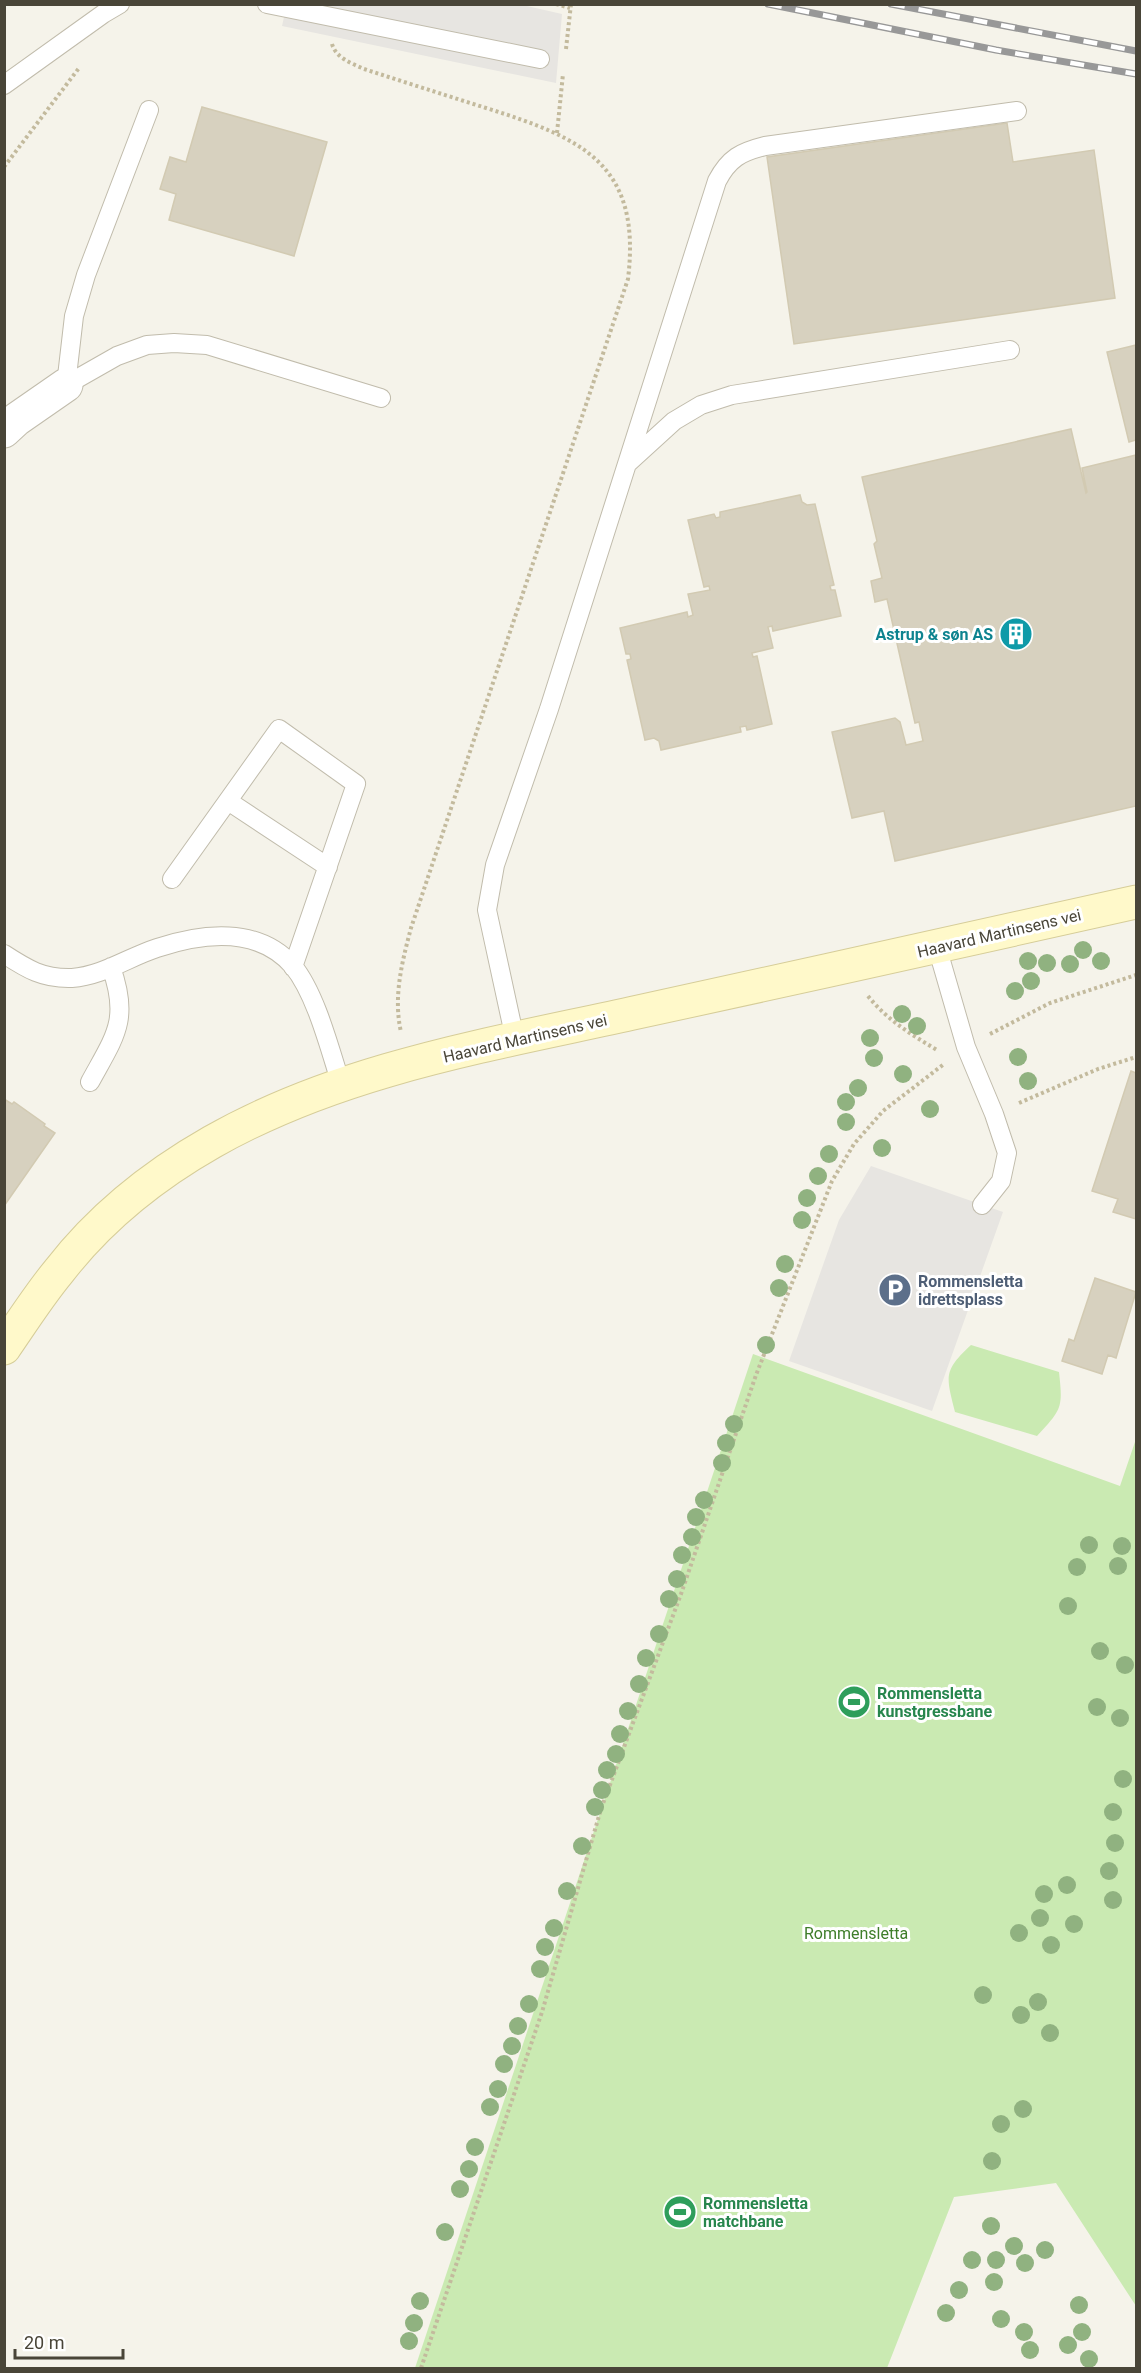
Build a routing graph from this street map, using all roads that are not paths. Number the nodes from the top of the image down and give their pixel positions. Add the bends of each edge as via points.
1 (120, 4) edge
2 (267, 4) edge
3 (540, 59) dead end
4 (4, 85) edge
5 (149, 110) dead end
6 (1017, 111) dead end
7 (1010, 350) dead end
8 (66, 385) junction
9 (381, 398) dead end
10 (4, 431) edge
11 (628, 463) junction
12 (228, 801) junction
13 (328, 867) junction
14 (172, 879) dead end
15 (1137, 902) edge
16 (937, 946) junction
17 (4, 954) edge
18 (111, 967) junction
19 (293, 967) junction
20 (515, 1039) junction
21 (90, 1082) dead end
22 (341, 1084) junction
23 (982, 1205) dead end
24 (4, 1348) edge

1 - 4 lane
2 - 3 lane
5 - 8 lane via 86,275 74,316
6 - 11 lane via 765,146 738,155 725,166
7 - 11 lane via 732,394 701,405 674,422
8 - 9 lane via 117,356 147,345 174,343 207,345
8 - 10 street
11 - 20 lane via 495,864 487,910
12 - 13 lane
12 - 13 lane via 279,729 356,784
12 - 14 lane
13 - 19 lane
15 - 16 street, Haavard Martinsens vei
16 - 20 street, Haavard Martinsens vei
16 - 23 lane via 966,1047 1006,1153 1001,1181
17 - 18 lane via 32,972 49,976 71,978
18 - 19 lane via 157,948 222,934 263,944
18 - 21 lane via 120,991 120,1014 115,1036
19 - 22 lane via 318,1016
20 - 22 street, Haavard Martinsens vei
22 - 24 street, Haavard Martinsens vei via 253,1120 210,1143 121,1205 59,1270

